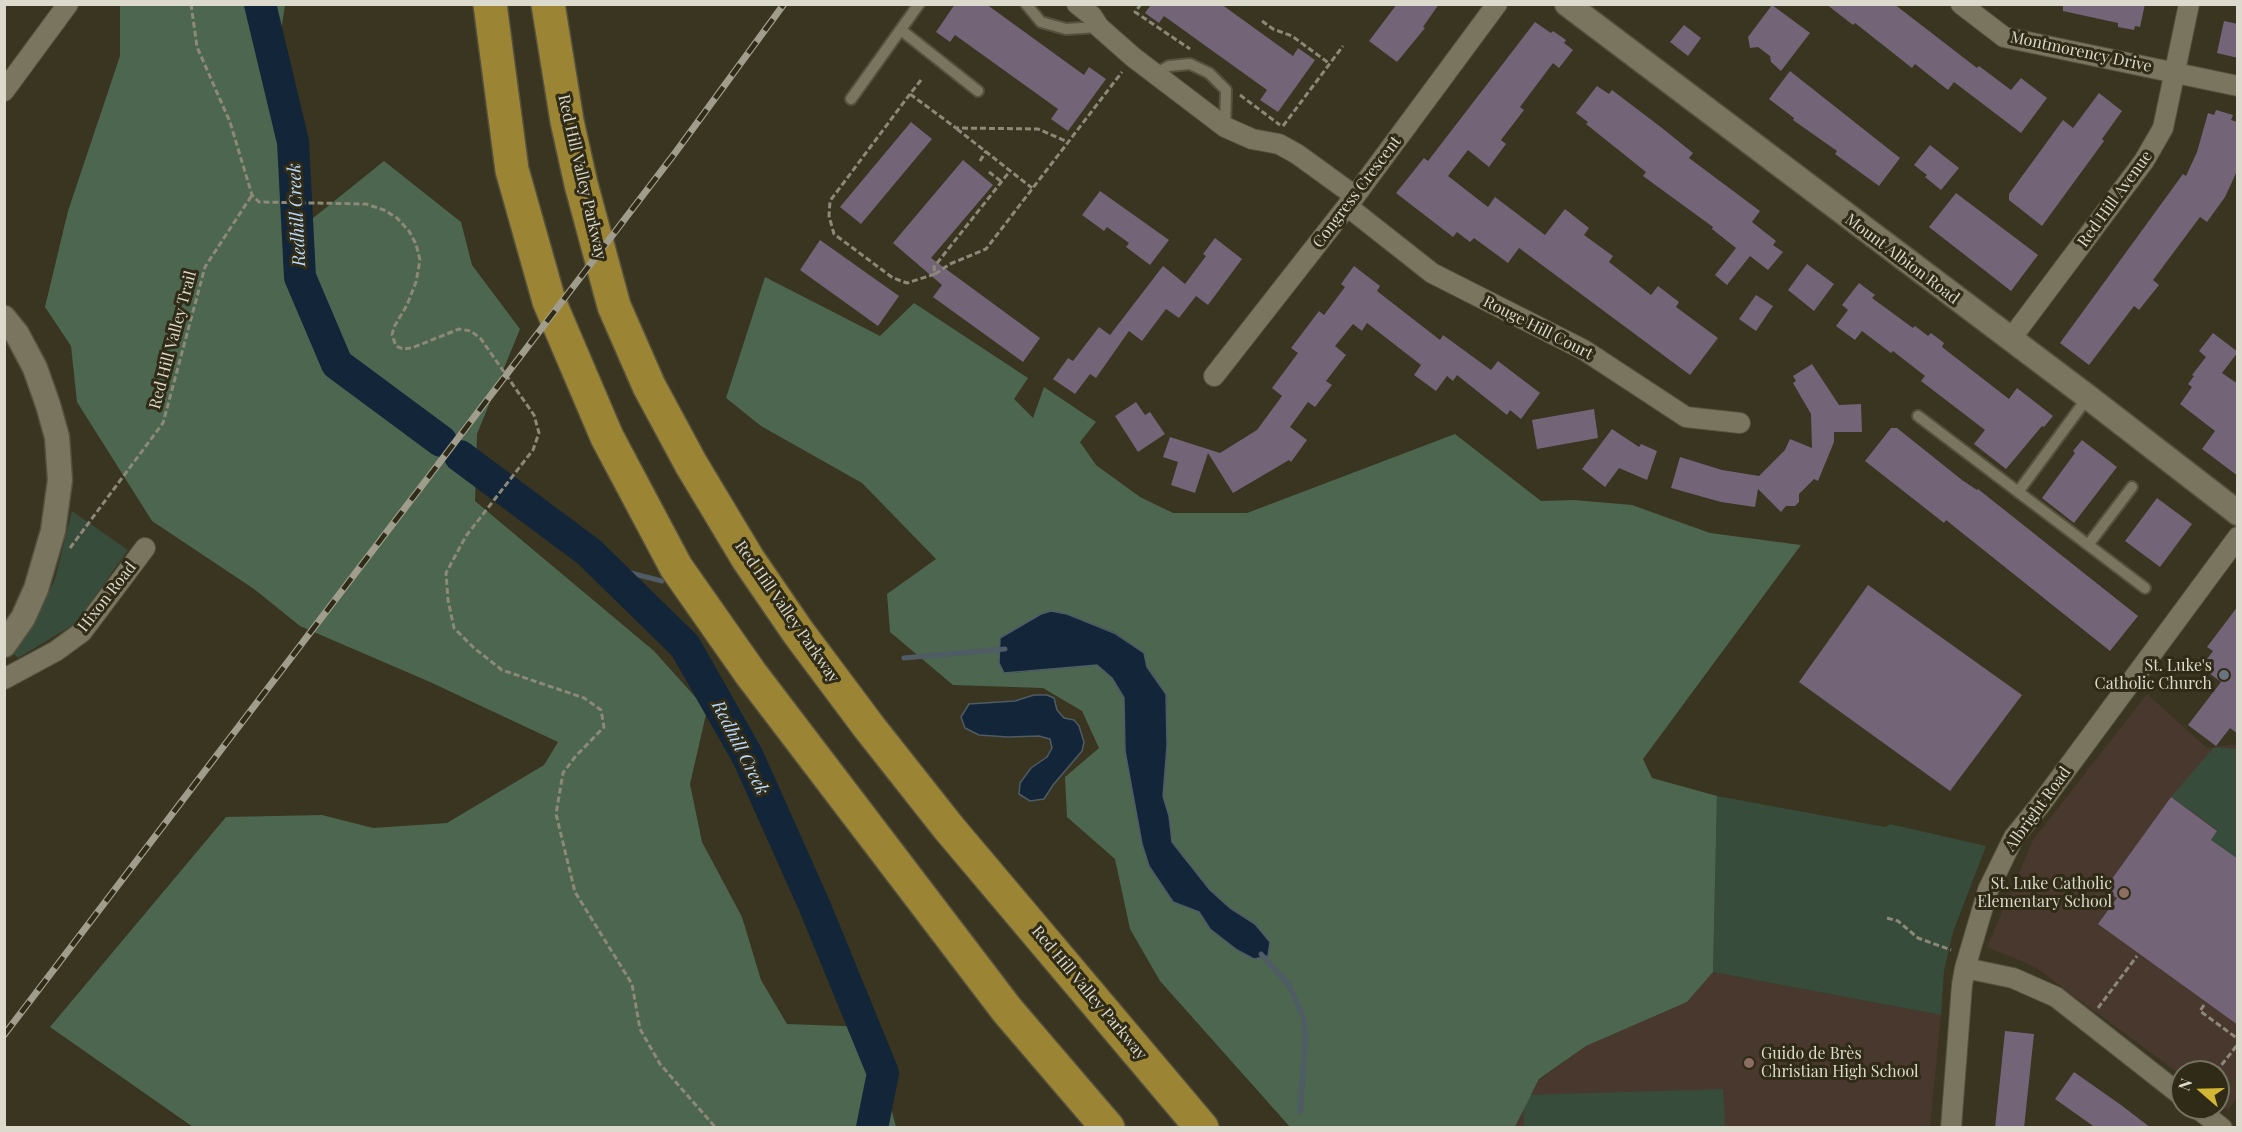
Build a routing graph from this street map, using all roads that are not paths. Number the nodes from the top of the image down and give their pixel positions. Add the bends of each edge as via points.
1 (68, 4) edge
2 (490, 4) edge
3 (548, 4) edge
4 (919, 4) edge
5 (1026, 4) edge
6 (1077, 4) edge
7 (1497, 4) edge
8 (1566, 4) edge
9 (1961, 4) edge
10 (2190, 4) edge
11 (1099, 27) junction
12 (901, 30) junction
13 (2175, 72) junction
14 (1155, 74) junction
15 (2238, 86) edge
16 (4, 91) edge
17 (978, 91) dead end
18 (851, 99) dead end
19 (1225, 127) junction
20 (1351, 201) junction
21 (4, 318) edge
22 (2010, 340) junction
23 (1214, 376) dead end
24 (2088, 398) junction
25 (1918, 416) dead end
26 (1740, 423) dead end
27 (2132, 487) dead end
28 (2018, 492) junction
29 (2238, 513) edge
30 (2238, 537) edge
31 (2088, 545) junction
32 (145, 548) dead end
33 (2145, 588) dead end
34 (4, 645) edge
35 (4, 679) edge
36 (1967, 962) junction
37 (2170, 1087) edge
38 (1193, 1117) edge
39 (1108, 1128) edge
40 (1208, 1128) edge
41 (1951, 1128) edge

1 - 16 street
2 - 39 highway via 512,170 549,301 607,437 676,567 751,674 1006,1010
3 - 38 highway, Red Hill Valley Parkway via 567,121 614,306 649,387 691,464 748,559 869,727 948,827
4 - 12 lane
5 - 11 lane via 1041,22 1066,29
6 - 11 street, Rouge Hill Court
7 - 20 street, Congress Crescent
8 - 22 street, Mount Albion Road
9 - 13 street, Montmorency Drive via 2004,37
10 - 13 street, Red Hill Avenue
11 - 14 street, Rouge Hill Court
12 - 17 lane
12 - 18 lane
13 - 15 street, Montmorency Drive
13 - 22 street, Red Hill Avenue via 2163,128 2144,161
14 - 19 street, Rouge Hill Court
14 - 19 lane via 1169,66 1190,64 1209,73 1226,90
19 - 20 street, Rouge Hill Court via 1252,139 1279,144 1297,154
20 - 23 street, Congress Crescent
20 - 26 street, Rouge Hill Court via 1432,273 1584,350 1686,417
21 - 34 street via 35,368 57,437 60,480 53,531 36,589 23,618
22 - 24 street, Mount Albion Road
24 - 28 lane
24 - 29 street, Mount Albion Road
25 - 28 lane
27 - 31 lane
28 - 31 lane
30 - 36 street, Albright Road via 2014,837 1988,890
31 - 33 lane
32 - 35 street, Hixon Road via 82,632
36 - 37 street via 2056,997
36 - 41 street, Albright Road
38 - 40 highway, Red Hill Valley Parkway

